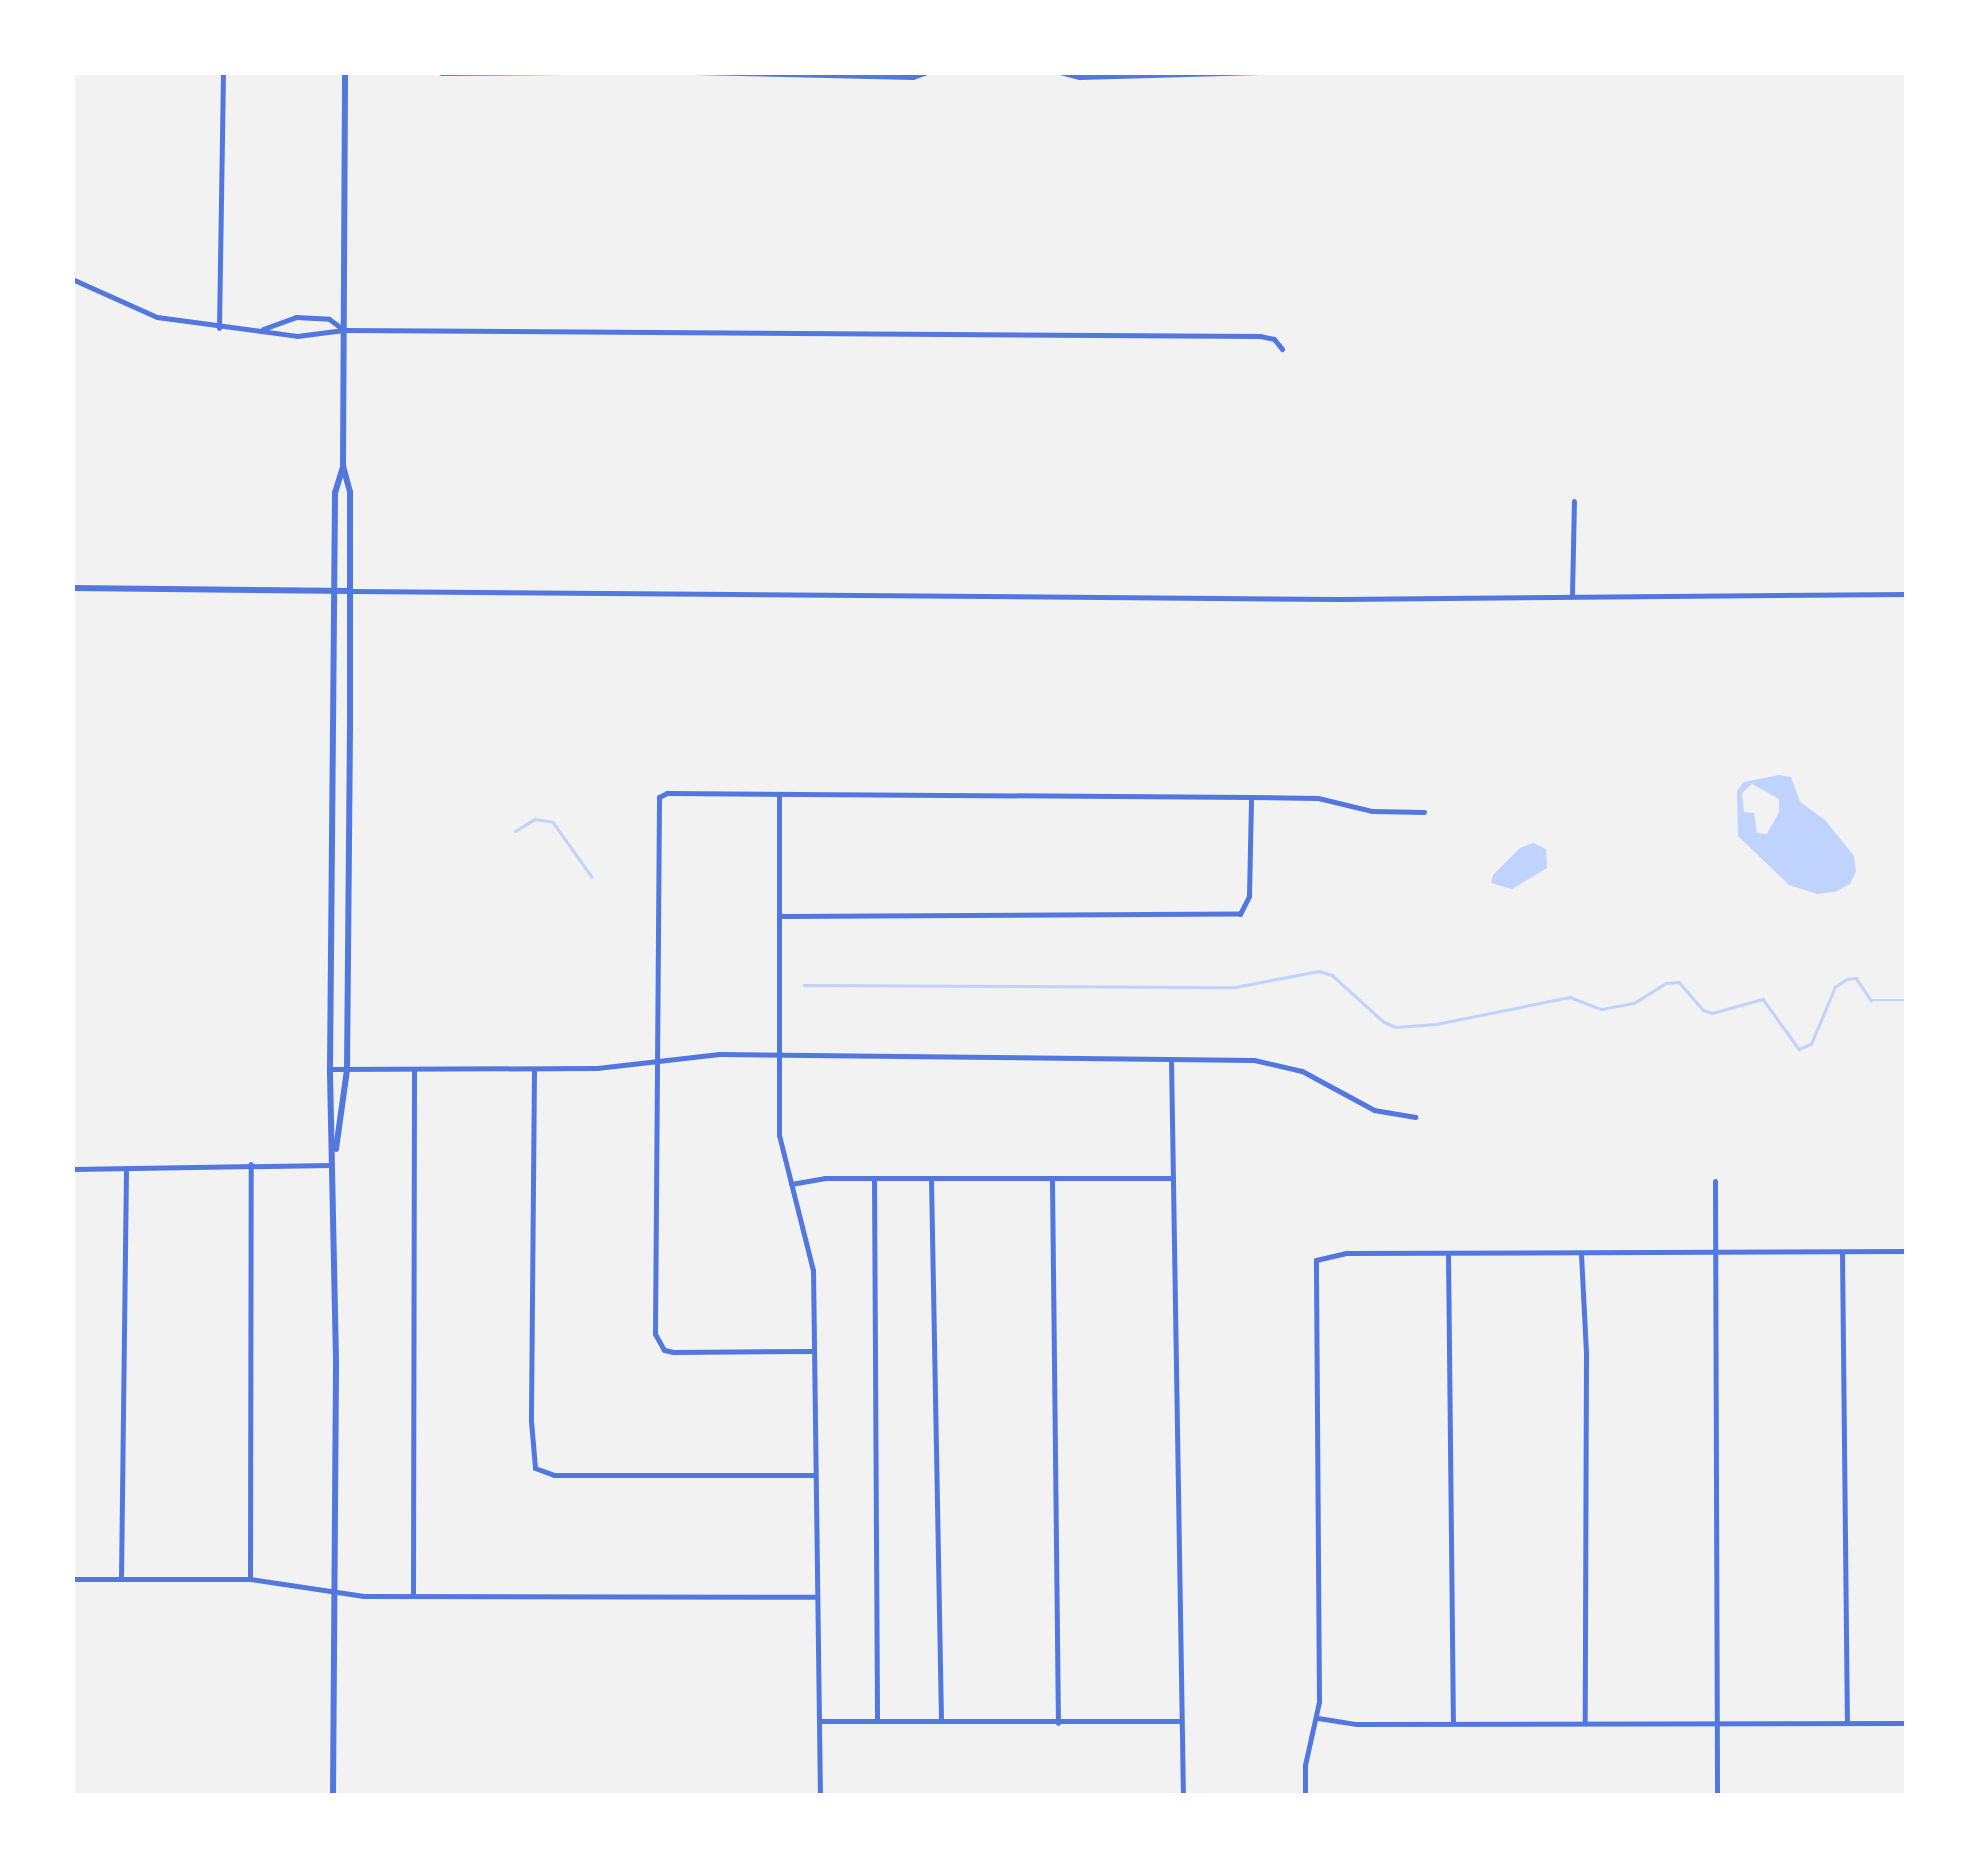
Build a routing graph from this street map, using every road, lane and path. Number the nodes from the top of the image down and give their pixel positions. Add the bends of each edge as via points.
1 (223, 72) edge
2 (345, 72) edge
3 (441, 72) edge
4 (694, 72) edge
5 (927, 72) edge
6 (1060, 72) edge
7 (1260, 72) edge
8 (562, 74) edge
9 (811, 74) edge
10 (1181, 74) edge
11 (72, 279) edge
12 (219, 328) junction
13 (260, 329) junction
14 (344, 330) junction
15 (1282, 349) dead end
16 (343, 466) junction
17 (1574, 502) dead end
18 (72, 588) edge
19 (334, 591) junction
20 (350, 591) junction
21 (1572, 594) junction
22 (1906, 594) edge
23 (779, 794) junction
24 (1251, 797) junction
25 (1424, 812) dead end
26 (333, 828) junction
27 (349, 828) junction
28 (333, 852) junction
29 (782, 916) junction
30 (348, 952) junction
31 (778, 1054) junction
32 (655, 1059) junction
33 (1171, 1059) junction
34 (330, 1069) junction
35 (414, 1069) junction
36 (347, 1070) junction
37 (534, 1070) junction
38 (1415, 1118) dead end
39 (251, 1164) junction
40 (334, 1164) junction
41 (126, 1168) junction
42 (72, 1169) edge
43 (874, 1178) junction
44 (1172, 1178) junction
45 (931, 1179) junction
46 (1052, 1180) junction
47 (1714, 1180) dead end
48 (791, 1184) junction
49 (1906, 1251) edge
50 (1714, 1252) junction
51 (1842, 1252) junction
52 (1448, 1254) junction
53 (1581, 1254) junction
54 (814, 1351) junction
55 (814, 1476) junction
56 (121, 1578) junction
57 (72, 1579) edge
58 (250, 1580) junction
59 (334, 1594) junction
60 (413, 1595) junction
61 (816, 1597) junction
62 (1318, 1718) junction
63 (819, 1721) junction
64 (877, 1721) junction
65 (941, 1721) junction
66 (1179, 1721) junction
67 (1848, 1722) junction
68 (1058, 1723) junction
69 (1585, 1723) junction
70 (1906, 1723) edge
71 (1453, 1724) junction
72 (1718, 1724) junction
73 (820, 1795) edge
74 (1305, 1795) edge
75 (1718, 1795) edge
76 (333, 1796) edge
77 (773, 1796) edge
78 (1131, 1796) edge
79 (1184, 1796) edge
80 (1208, 1796) edge
81 (1880, 1796) edge

1 - 12 street
2 - 14 street
3 - 8 street
4 - 9 street
5 - 9 street
6 - 10 street via 1079,78
7 - 10 street
11 - 12 street via 157,317
12 - 13 street
13 - 14 street via 297,336
13 - 14 street via 296,317 329,319
14 - 15 street via 1260,336
14 - 16 street
16 - 19 street via 335,492
16 - 20 street via 350,492
17 - 21 street
18 - 19 street
19 - 20 street
19 - 26 street
20 - 21 street via 1339,599
20 - 27 street
21 - 22 street
23 - 24 street
23 - 29 street
23 - 32 street via 659,797
24 - 25 street
24 - 29 street via 1248,896 1240,914
26 - 27 street
26 - 28 street
27 - 30 street
28 - 30 street via 335,941
28 - 34 street
29 - 31 street
30 - 36 street
31 - 32 street
31 - 33 street
31 - 48 street via 779,1135
32 - 37 street
32 - 54 street via 659,1344 673,1352
33 - 38 street via 1279,1063 1352,1102
33 - 44 street
34 - 36 street
34 - 40 street
35 - 36 street
35 - 37 street
35 - 60 street
36 - 40 street
37 - 55 street via 535,1468 554,1475
39 - 40 street
39 - 41 street
39 - 58 street
40 - 59 street
41 - 42 street
41 - 56 street
43 - 45 street
43 - 48 street
43 - 64 street
44 - 46 street
44 - 66 street
45 - 46 street
45 - 65 street
46 - 68 street
47 - 50 street
48 - 54 street via 813,1270
49 - 51 street
50 - 51 street
50 - 53 street
50 - 72 street
51 - 67 street
52 - 53 street
52 - 62 street via 1347,1252 1316,1260
52 - 71 street
53 - 69 street
54 - 55 street
55 - 61 street
56 - 57 street
56 - 58 street
58 - 59 street
59 - 60 street
59 - 76 street
60 - 61 street
61 - 63 street
62 - 71 street
62 - 74 street
63 - 64 street
63 - 73 street
64 - 65 street
65 - 68 street
66 - 68 street
66 - 79 street
67 - 70 street
67 - 72 street
69 - 71 street
69 - 72 street
72 - 75 street
73 - 77 main road
73 - 78 main road
74 - 75 main road
74 - 80 main road
75 - 81 main road

